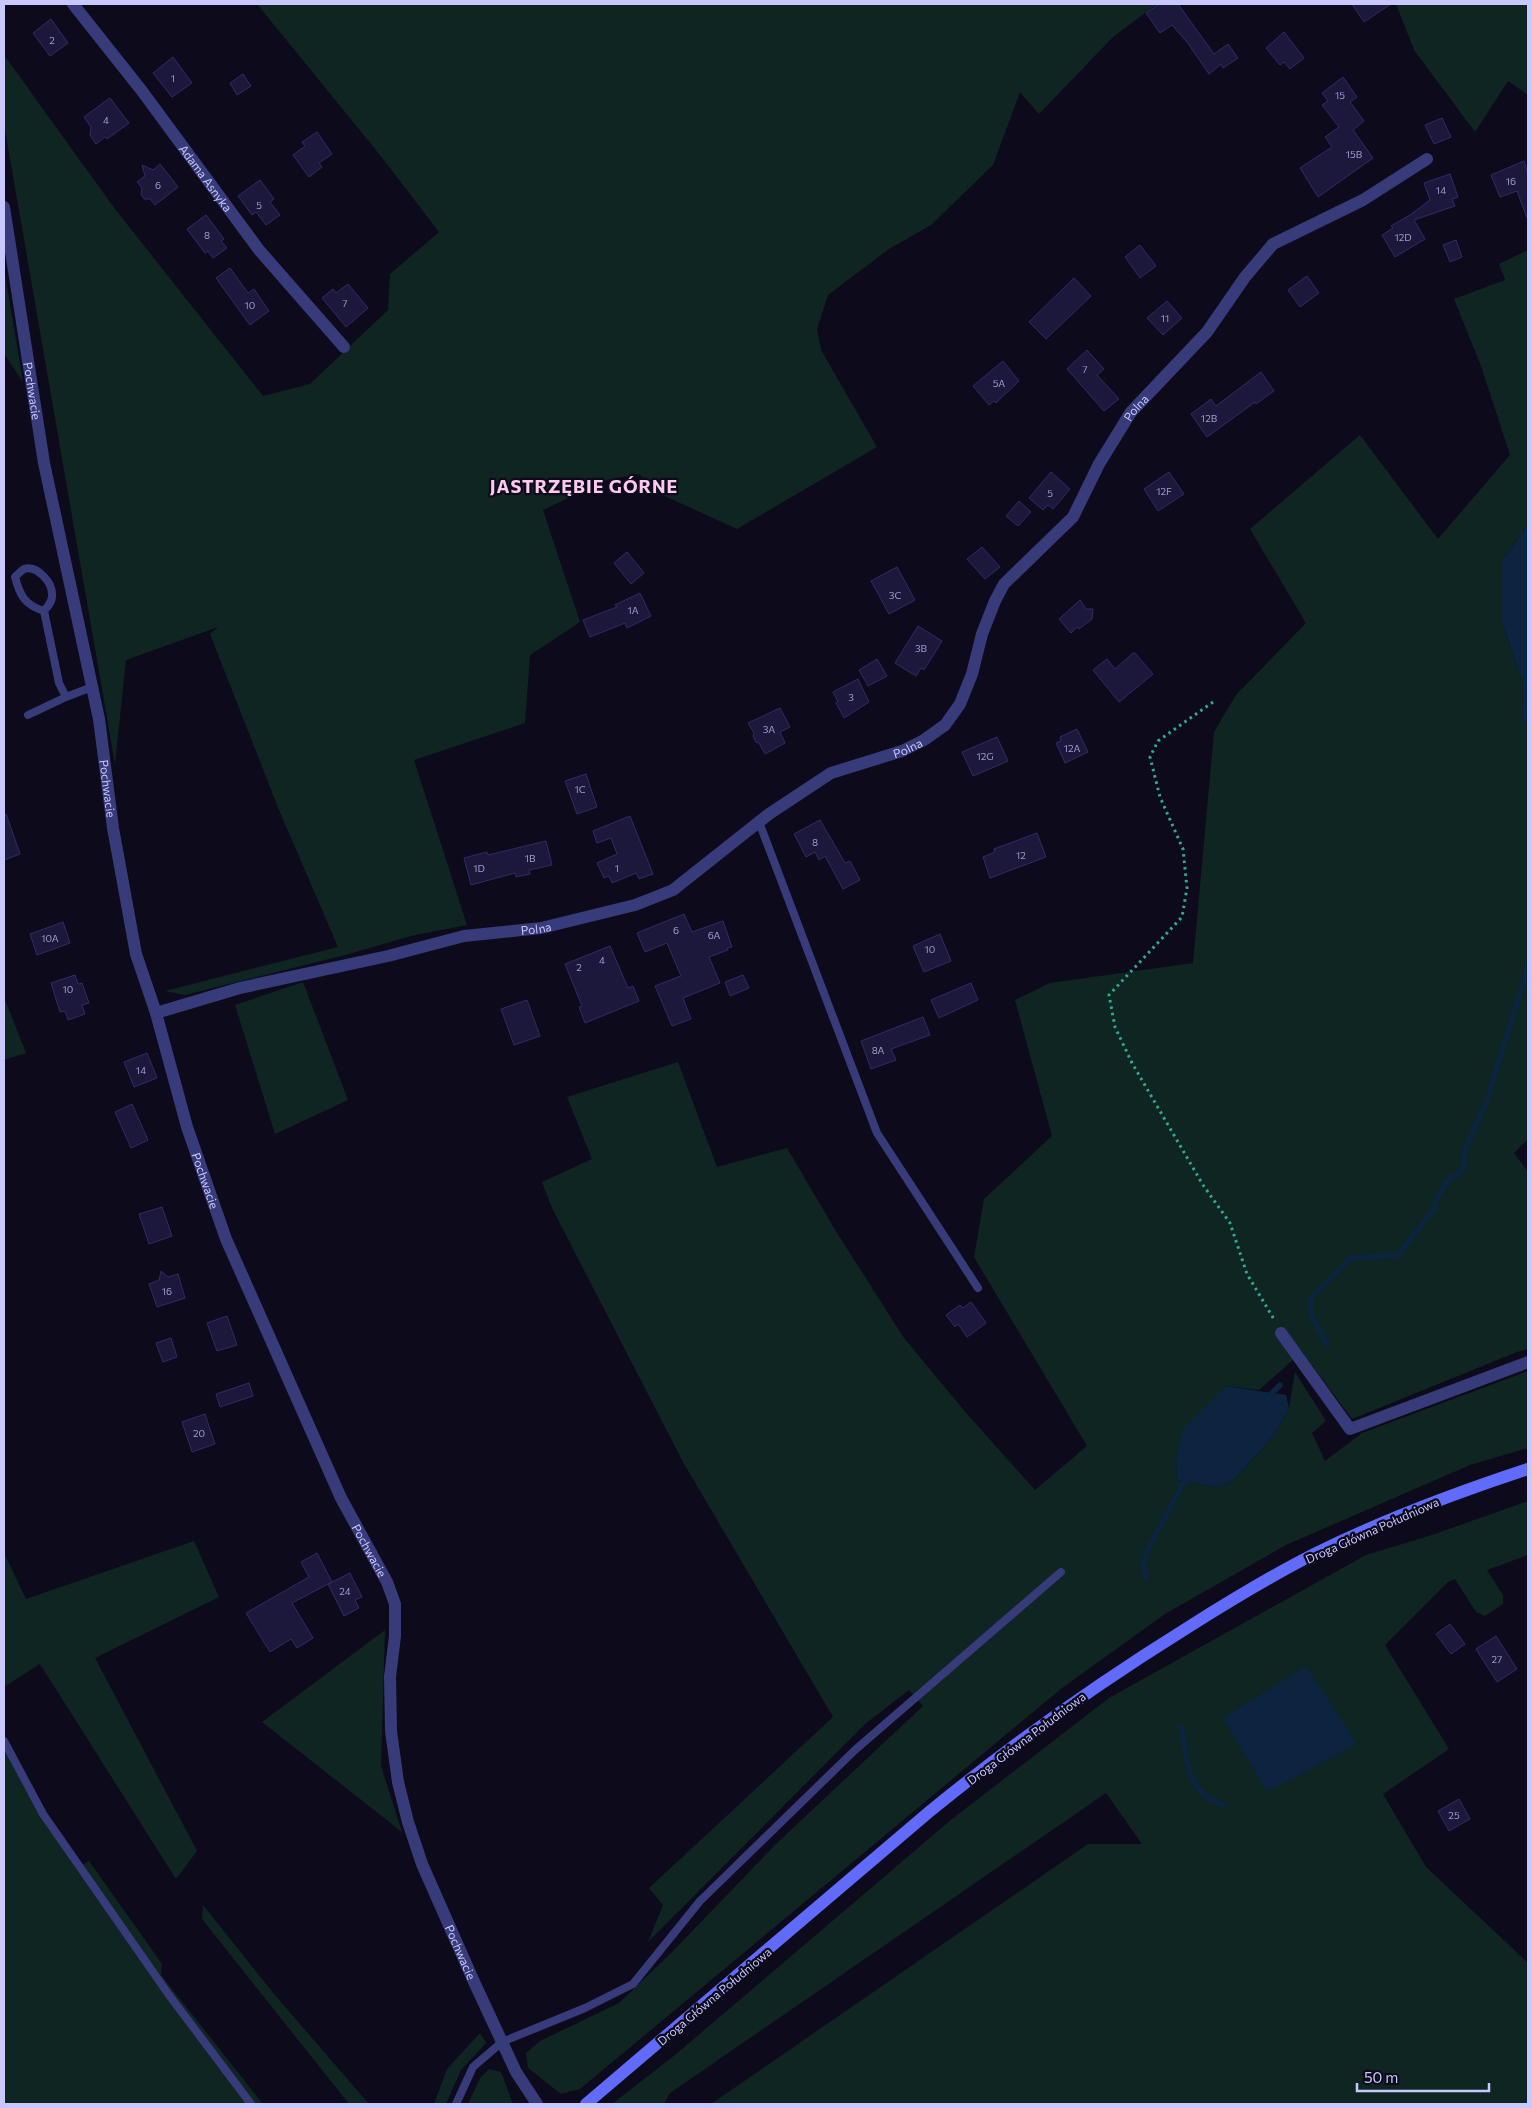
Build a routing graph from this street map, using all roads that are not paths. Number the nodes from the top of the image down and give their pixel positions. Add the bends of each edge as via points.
1 (73, 4) edge
2 (1427, 159) dead end
3 (4, 207) edge
4 (344, 347) dead end
5 (44, 611) junction
6 (92, 687) junction
7 (66, 696) junction
8 (28, 715) dead end
9 (759, 822) junction
10 (156, 1013) junction
11 (978, 1288) dead end
12 (1281, 1332) road end
13 (1528, 1362) edge
14 (1528, 1469) edge
15 (1061, 1572) dead end
16 (4, 1740) edge
17 (502, 2042) junction
18 (251, 2104) edge
19 (456, 2104) edge
20 (537, 2104) edge
21 (586, 2104) edge

1 - 4 street, Adama Asnyka via 142,91 259,250
2 - 9 street, Polna via 1363,200 1273,244 1206,332 1131,412 1099,464 1073,517 1004,584 982,634 960,704 945,725 902,751 831,773
3 - 6 street, Pochwacie via 44,463
5 - 5 lane via 30,606 22,595 15,577 22,570 30,568 37,571 50,585 53,594
5 - 7 lane via 59,682
6 - 7 lane
6 - 10 street, Pochwacie via 128,915 136,954
7 - 8 lane
9 - 10 street, Polna via 673,890 635,905 541,928 464,936 240,988
9 - 11 lane via 877,1133
10 - 17 street, Pochwacie via 188,1127 226,1239 337,1489 387,1582 395,1604 390,1677 398,1782 422,1864
12 - 13 street via 1350,1429
14 - 21 main road, Droga Główna Południowa via 1415,1510 1312,1555 1217,1610 1078,1698 929,1812
15 - 17 lane via 856,1750 700,1902 633,1984 585,2008
16 - 18 lane via 43,1814 169,1995
17 - 19 lane via 473,2067
17 - 20 street, Pochwacie via 516,2072

